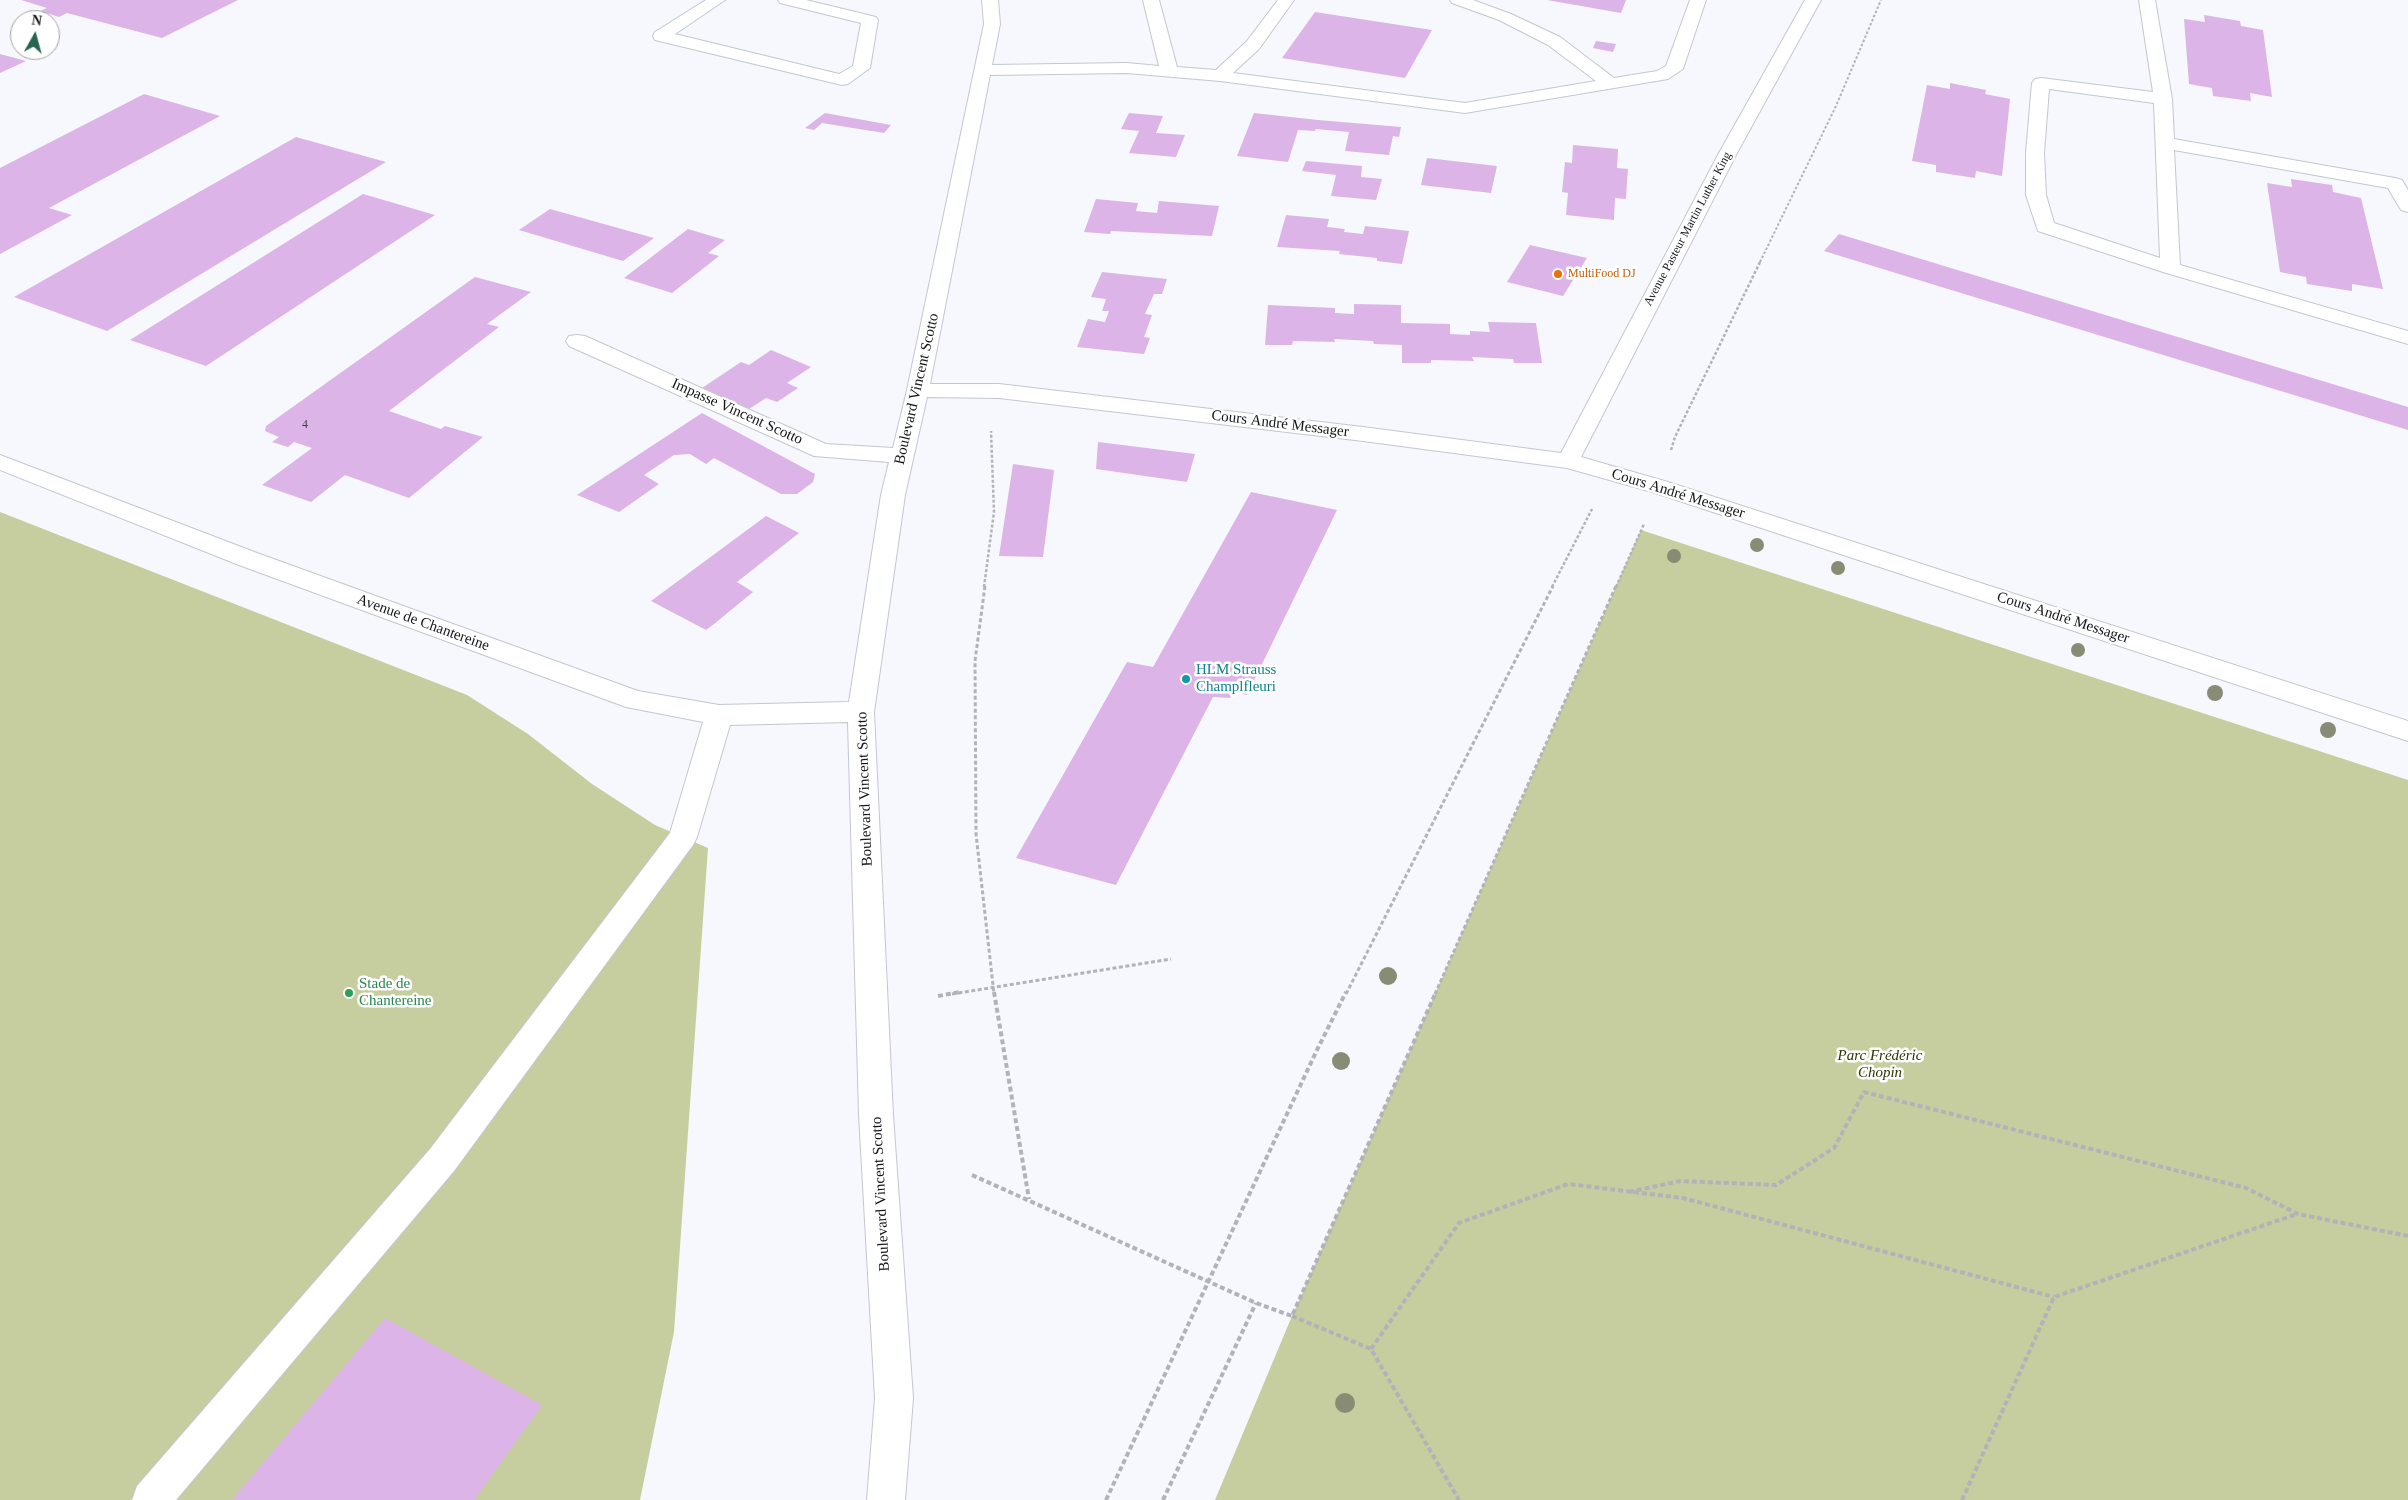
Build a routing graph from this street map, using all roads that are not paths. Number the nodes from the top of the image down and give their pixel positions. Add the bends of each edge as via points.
1 (718, 0) edge
2 (786, 0) edge
3 (990, 0) edge
4 (1151, 0) edge
5 (1286, 0) edge
6 (1458, 0) edge
7 (1698, 0) edge
8 (1813, 0) edge
9 (2147, 0) edge
10 (983, 70) junction
11 (1169, 71) junction
12 (1220, 76) junction
13 (1610, 83) junction
14 (2163, 99) junction
15 (2164, 143) junction
16 (2408, 206) edge
17 (2170, 268) junction
18 (2408, 338) edge
19 (577, 341) dead end
20 (918, 390) junction
21 (903, 456) junction
22 (0, 462) edge
23 (1568, 462) junction
24 (862, 712) junction
25 (719, 715) junction
26 (2408, 731) edge
27 (152, 1500) edge
28 (886, 1500) edge

1 - 2 street via 661,36 842,80 861,68 870,20
3 - 10 street, Boulevard Vincent Scotto via 992,24
4 - 11 street
5 - 12 street via 1253,45
6 - 13 street via 1505,17 1554,41
7 - 13 street via 1674,69
8 - 23 street, Avenue Pasteur Martin Luther King via 1728,152
9 - 14 street
10 - 11 street via 1127,68
10 - 20 street, Boulevard Vincent Scotto
11 - 12 street
12 - 13 street via 1465,108
14 - 15 street
14 - 17 street via 2041,83 2035,153 2036,187 2045,227
15 - 16 street via 2395,184
15 - 17 street
17 - 18 street
19 - 21 street, Impasse Vincent Scotto via 822,451
20 - 21 street, Boulevard Vincent Scotto
20 - 23 street, Cours André Messager via 999,391
21 - 24 street, Boulevard Vincent Scotto via 892,495
22 - 25 street, Avenue de Chantereine via 248,559 635,700
23 - 26 street, Cours André Messager via 1660,487
24 - 25 street, Avenue de Chantereine
24 - 28 street, Boulevard Vincent Scotto via 876,1115 894,1398
25 - 27 street via 683,837 442,1160

